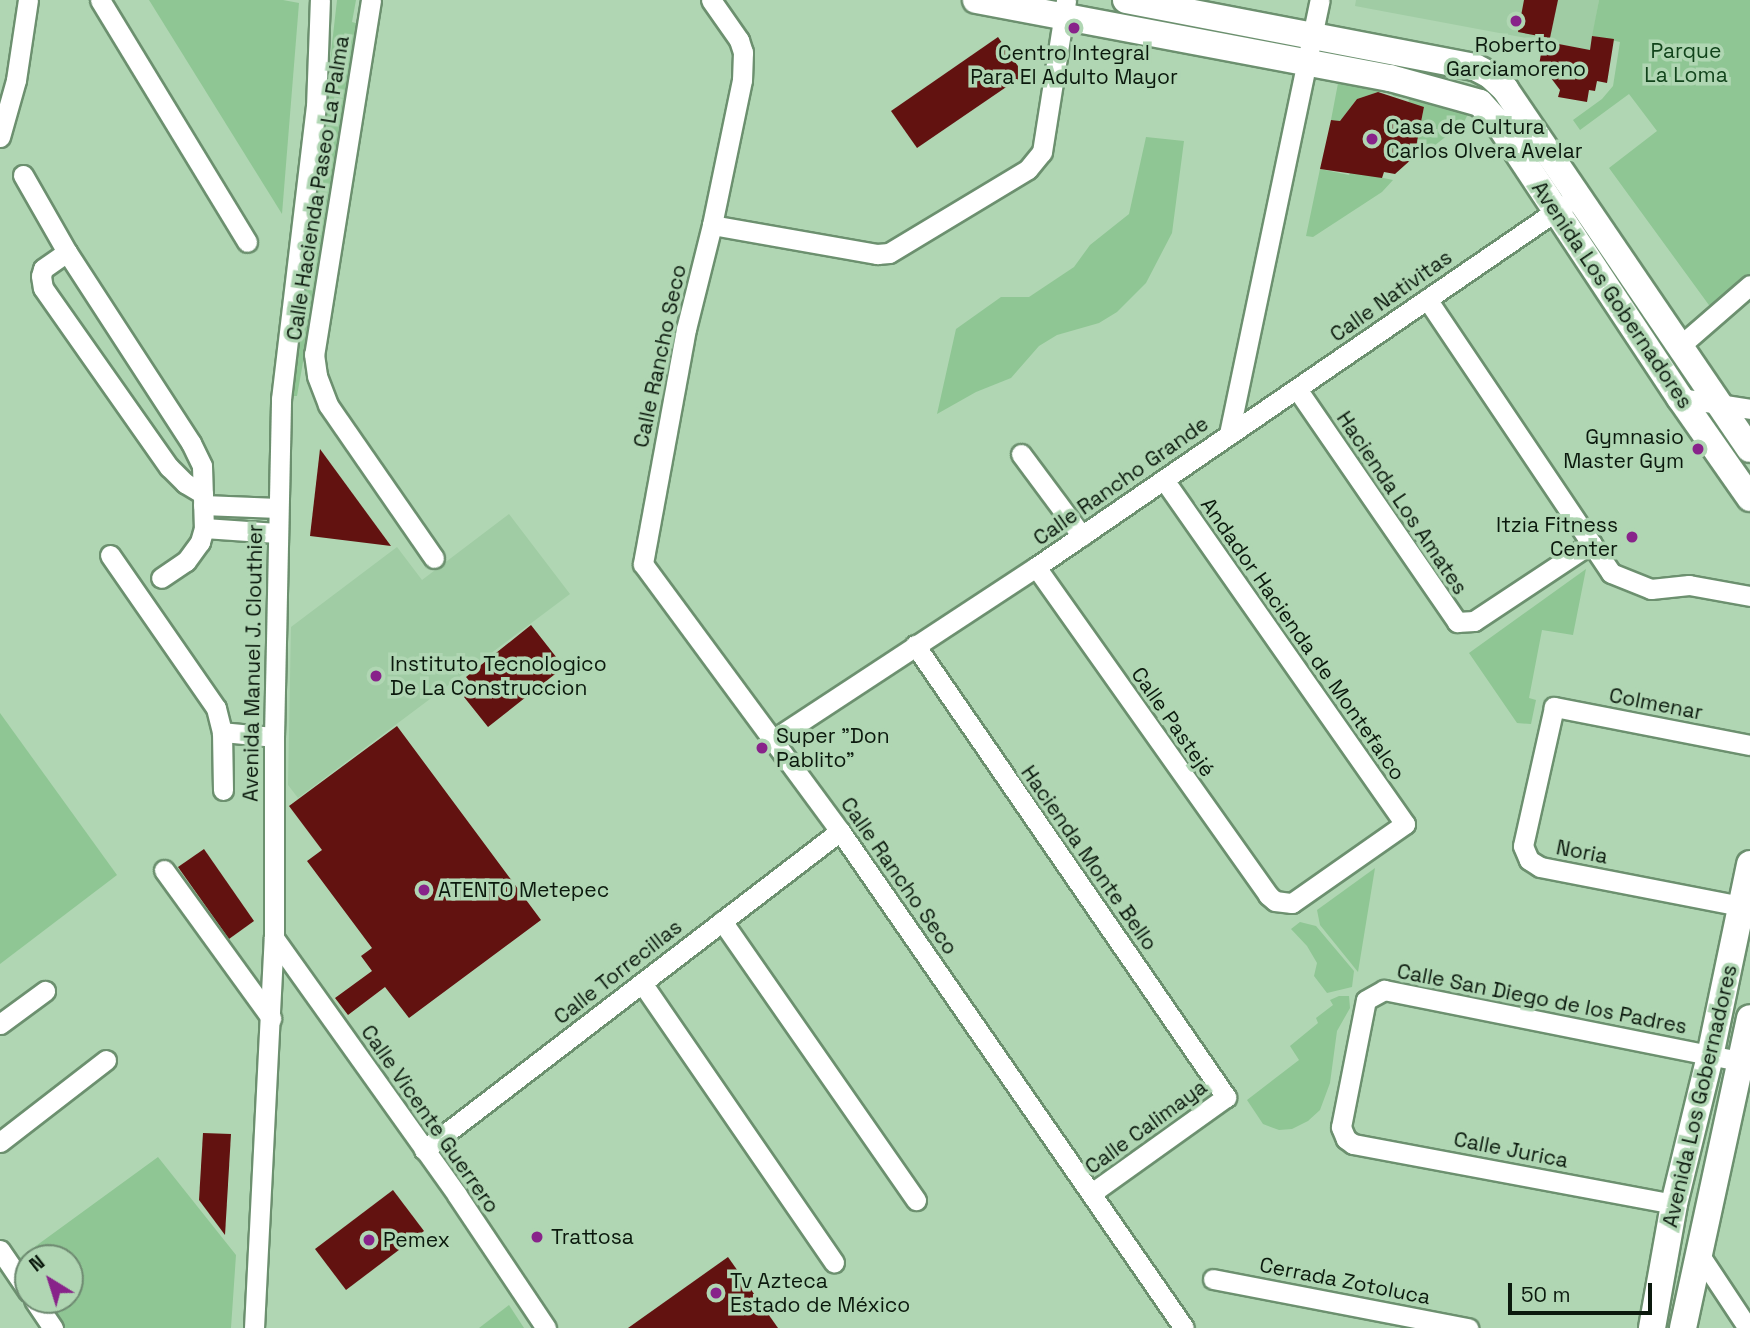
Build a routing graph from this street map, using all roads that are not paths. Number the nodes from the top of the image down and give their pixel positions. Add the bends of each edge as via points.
1 (28, 0) edge
2 (100, 0) edge
3 (320, 0) edge
4 (371, 0) edge
5 (711, 0) edge
6 (975, 0) edge
7 (1126, 0) edge
8 (1320, 0) edge
9 (1064, 8) edge
10 (1314, 36) junction
11 (1307, 62) junction
12 (0, 137) edge
13 (23, 175) dead end
14 (1578, 195) junction
15 (1555, 211) junction
16 (712, 225) junction
17 (247, 242) dead end
18 (67, 251) junction
19 (1750, 285) edge
20 (1426, 299) junction
21 (1681, 345) junction
22 (1297, 388) junction
23 (1680, 398) junction
24 (1718, 404) junction
25 (1750, 408) edge
26 (1701, 426) junction
27 (1229, 434) junction
28 (1746, 439) edge
29 (1021, 454) dead end
30 (1164, 480) junction
31 (1750, 498) edge
32 (203, 499) junction
33 (278, 508) junction
34 (204, 528) junction
35 (277, 533) junction
36 (1082, 536) junction
37 (1592, 543) junction
38 (110, 555) dead end
39 (433, 558) dead end
40 (1036, 568) junction
41 (161, 578) dead end
42 (1750, 596) edge
43 (915, 645) junction
44 (1554, 707) joint
45 (222, 732) junction
46 (274, 737) junction
47 (774, 739) junction
48 (1750, 745) edge
49 (223, 790) dead end
50 (840, 831) junction
51 (1750, 864) edge
52 (163, 870) dead end
53 (1275, 901) joint
54 (1746, 907) edge
55 (722, 922) junction
56 (274, 938) junction
57 (642, 984) junction
58 (46, 991) dead end
59 (271, 1018) junction
60 (1750, 1018) edge
61 (0, 1024) edge
62 (1710, 1056) junction
63 (106, 1060) dead end
64 (1746, 1062) edge
65 (1226, 1097) joint
66 (1342, 1134) joint
67 (0, 1142) edge
68 (424, 1150) junction
69 (1092, 1194) junction
70 (916, 1200) dead end
71 (1674, 1204) junction
72 (0, 1250) edge
73 (1699, 1254) junction
74 (834, 1262) dead end
75 (14, 1271) edge
76 (1213, 1279) dead end
77 (254, 1328) edge
78 (546, 1328) edge
79 (1184, 1328) edge
80 (1468, 1328) edge
81 (1652, 1328) edge
82 (1683, 1328) edge
83 (1748, 1328) edge

1 - 12 street via 16,80
2 - 17 street
3 - 33 street, Avenida Manuel J. Clouthier via 316,107 281,399
4 - 39 street, Calle Hacienda Paseo La Palma via 314,354 328,405
5 - 16 street, Calle Rancho Seco via 739,40 743,63
6 - 9 street, Avenida Los Gobernadores
7 - 10 street, Avenida Los Gobernadores
8 - 10 street, Calle Rancho Grande
9 - 11 street, Avenida Los Gobernadores
9 - 16 street via 1048,120 1037,161 911,243 877,254
10 - 11 street, Calle Rancho Grande
10 - 14 street, Avenida Los Gobernadores via 1482,69 1505,89
11 - 15 street, Avenida Los Gobernadores via 1473,99 1498,123
11 - 27 street, Calle Rancho Grande
13 - 18 street
14 - 15 street, Calle Nativitas
14 - 21 street, Avenida Los Gobernadores
15 - 20 street, Calle Nativitas
15 - 23 street, Avenida Los Gobernadores
16 - 47 street, Calle Rancho Seco via 686,329 643,564
18 - 32 street via 191,443 202,466
18 - 32 street via 43,269 43,288 169,467
19 - 21 street
20 - 22 street, Calle Nativitas
20 - 37 street
21 - 24 street, Avenida Los Gobernadores
22 - 27 street, Calle Nativitas
22 - 37 street, Hacienda Los Amates via 1457,622 1474,621
23 - 24 street
23 - 26 street, Avenida Los Gobernadores
24 - 25 street
24 - 28 street, Avenida Los Gobernadores
26 - 28 street
26 - 31 street, Avenida Los Gobernadores
27 - 30 street, Calle Rancho Grande
29 - 36 street
30 - 36 street, Calle Rancho Grande
30 - 53 street, Andador Hacienda de Montefalco via 1405,824 1292,903
32 - 33 street
32 - 34 street
33 - 35 street, Avenida Manuel J. Clouthier
34 - 35 street
34 - 41 street via 194,553
35 - 46 street, Avenida Manuel J. Clouthier
36 - 40 street, Calle Rancho Grande
37 - 42 street via 1611,573 1651,589 1689,584
38 - 45 street via 204,687
40 - 43 street, Calle Rancho Grande
40 - 53 street, Calle Pastejé
43 - 47 street, Calle Rancho Grande
43 - 65 street, Hacienda Monte Bello
44 - 48 street, Colmenar
44 - 54 street, Noria via 1523,846 1530,860 1540,867
45 - 46 street
45 - 49 street
46 - 56 street, Avenida Manuel J. Clouthier
47 - 50 street, Calle Rancho Seco
50 - 55 street, Calle Torrecillas
50 - 69 street, Calle Rancho Seco
51 - 54 street, Avenida Los Gobernadores
52 - 59 street
54 - 62 street, Avenida Los Gobernadores
55 - 57 street, Calle Torrecillas
55 - 70 street
56 - 59 street, Avenida Manuel J. Clouthier
56 - 68 street, Calle Vicente Guerrero
57 - 68 street, Calle Torrecillas
57 - 74 street
58 - 61 street
59 - 77 street, Avenida Manuel J. Clouthier
60 - 64 street, Avenida Los Gobernadores
62 - 64 street, Calle San Diego de los Padres
62 - 66 street, Calle San Diego de los Padres via 1384,990 1366,1000
62 - 71 street, Avenida Los Gobernadores
63 - 67 street
64 - 73 street, Avenida Los Gobernadores
65 - 69 street, Calle Calimaya
66 - 71 street, Calle Jurica via 1353,1144
68 - 78 street, Calle Vicente Guerrero
69 - 79 street, Calle Rancho Seco
71 - 81 street, Avenida Los Gobernadores
72 - 75 street
73 - 82 street, Avenida Los Gobernadores
73 - 83 street
76 - 80 street, Cerrada Zotoluca

